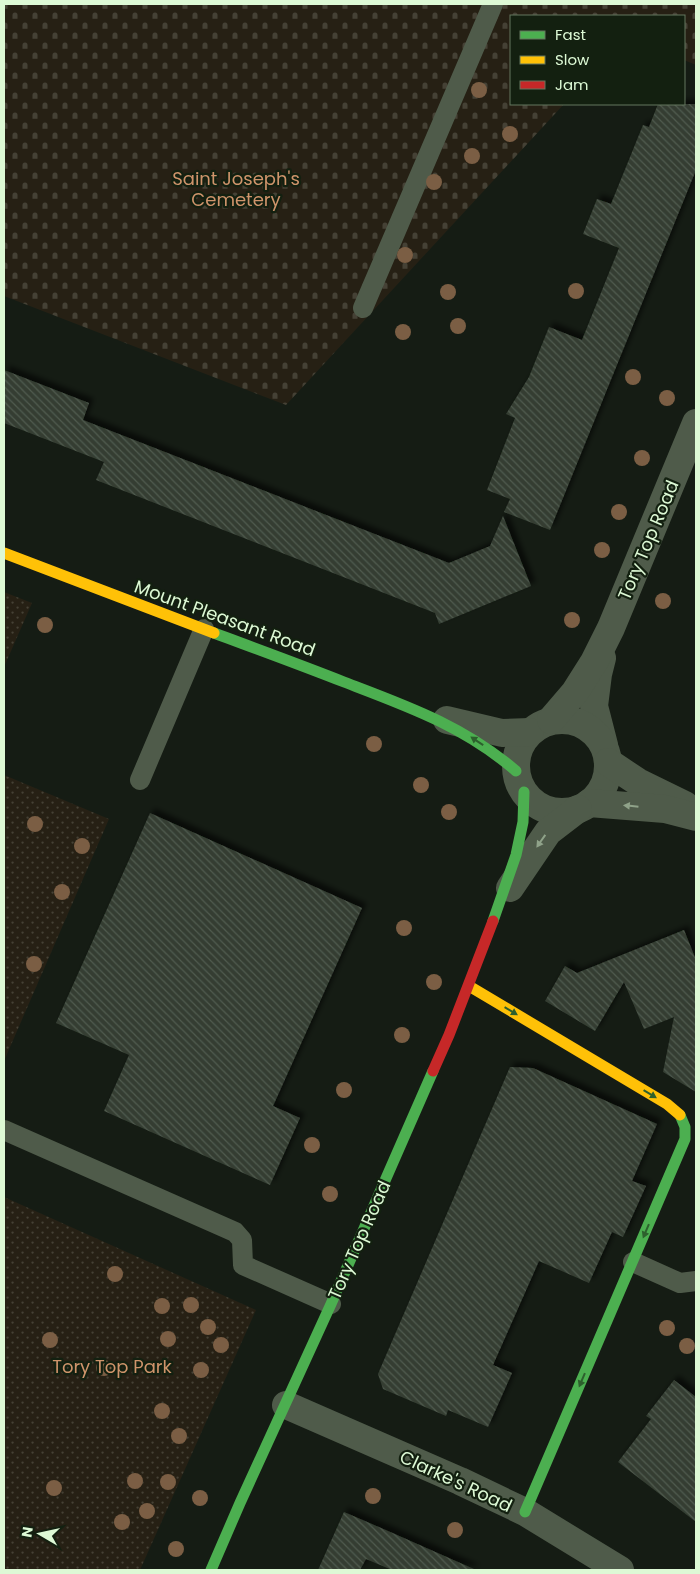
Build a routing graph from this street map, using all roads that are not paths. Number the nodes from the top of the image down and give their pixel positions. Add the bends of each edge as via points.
1 (493, 4) edge
2 (363, 308) dead end
3 (696, 423) edge
4 (4, 553) edge
5 (612, 628) junction
6 (204, 629) junction
7 (433, 717) junction
8 (540, 726) junction
9 (606, 753) junction
10 (140, 780) dead end
11 (520, 782) junction
12 (584, 806) junction
13 (696, 810) edge
14 (696, 816) edge
15 (498, 907) junction
16 (469, 986) junction
17 (4, 1130) edge
18 (633, 1262) junction
19 (696, 1281) edge
20 (332, 1304) junction
21 (286, 1405) junction
22 (525, 1512) junction
23 (211, 1570) edge
24 (620, 1570) edge

1 - 2 lane
3 - 5 street, Tory Top Road
4 - 6 street, Mount Pleasant Road
5 - 8 street, Tory Top Road via 575,692
5 - 9 street, Tory Top Road via 598,674 594,706
6 - 7 street, Mount Pleasant Road
6 - 10 lane
7 - 8 street via 502,733
11 -> 7 street, Mount Pleasant Road via 496,754
8 - 9 street via 567,719 582,723 594,732
8 - 11 street via 522,744 516,757
9 - 12 street via 608,773 604,785 598,795
9 - 13 street via 638,782
11 - 12 street via 534,803 548,810 563,812
11 - 15 street, Tory Top Road via 523,822 516,855
14 -> 12 street via 665,809
12 -> 15 street, Tory Top Road via 548,832
15 - 16 street, Tory Top Road
16 -> 18 street via 667,1104 684,1118 685,1139
16 - 20 street, Tory Top Road
17 - 20 lane via 235,1232 242,1240 243,1265
18 - 19 lane via 680,1282
18 -> 22 street
20 - 21 street, Tory Top Road
21 - 22 street, Clarke's Road
21 - 23 street, Tory Top Road
22 - 24 street, Clarke's Road

